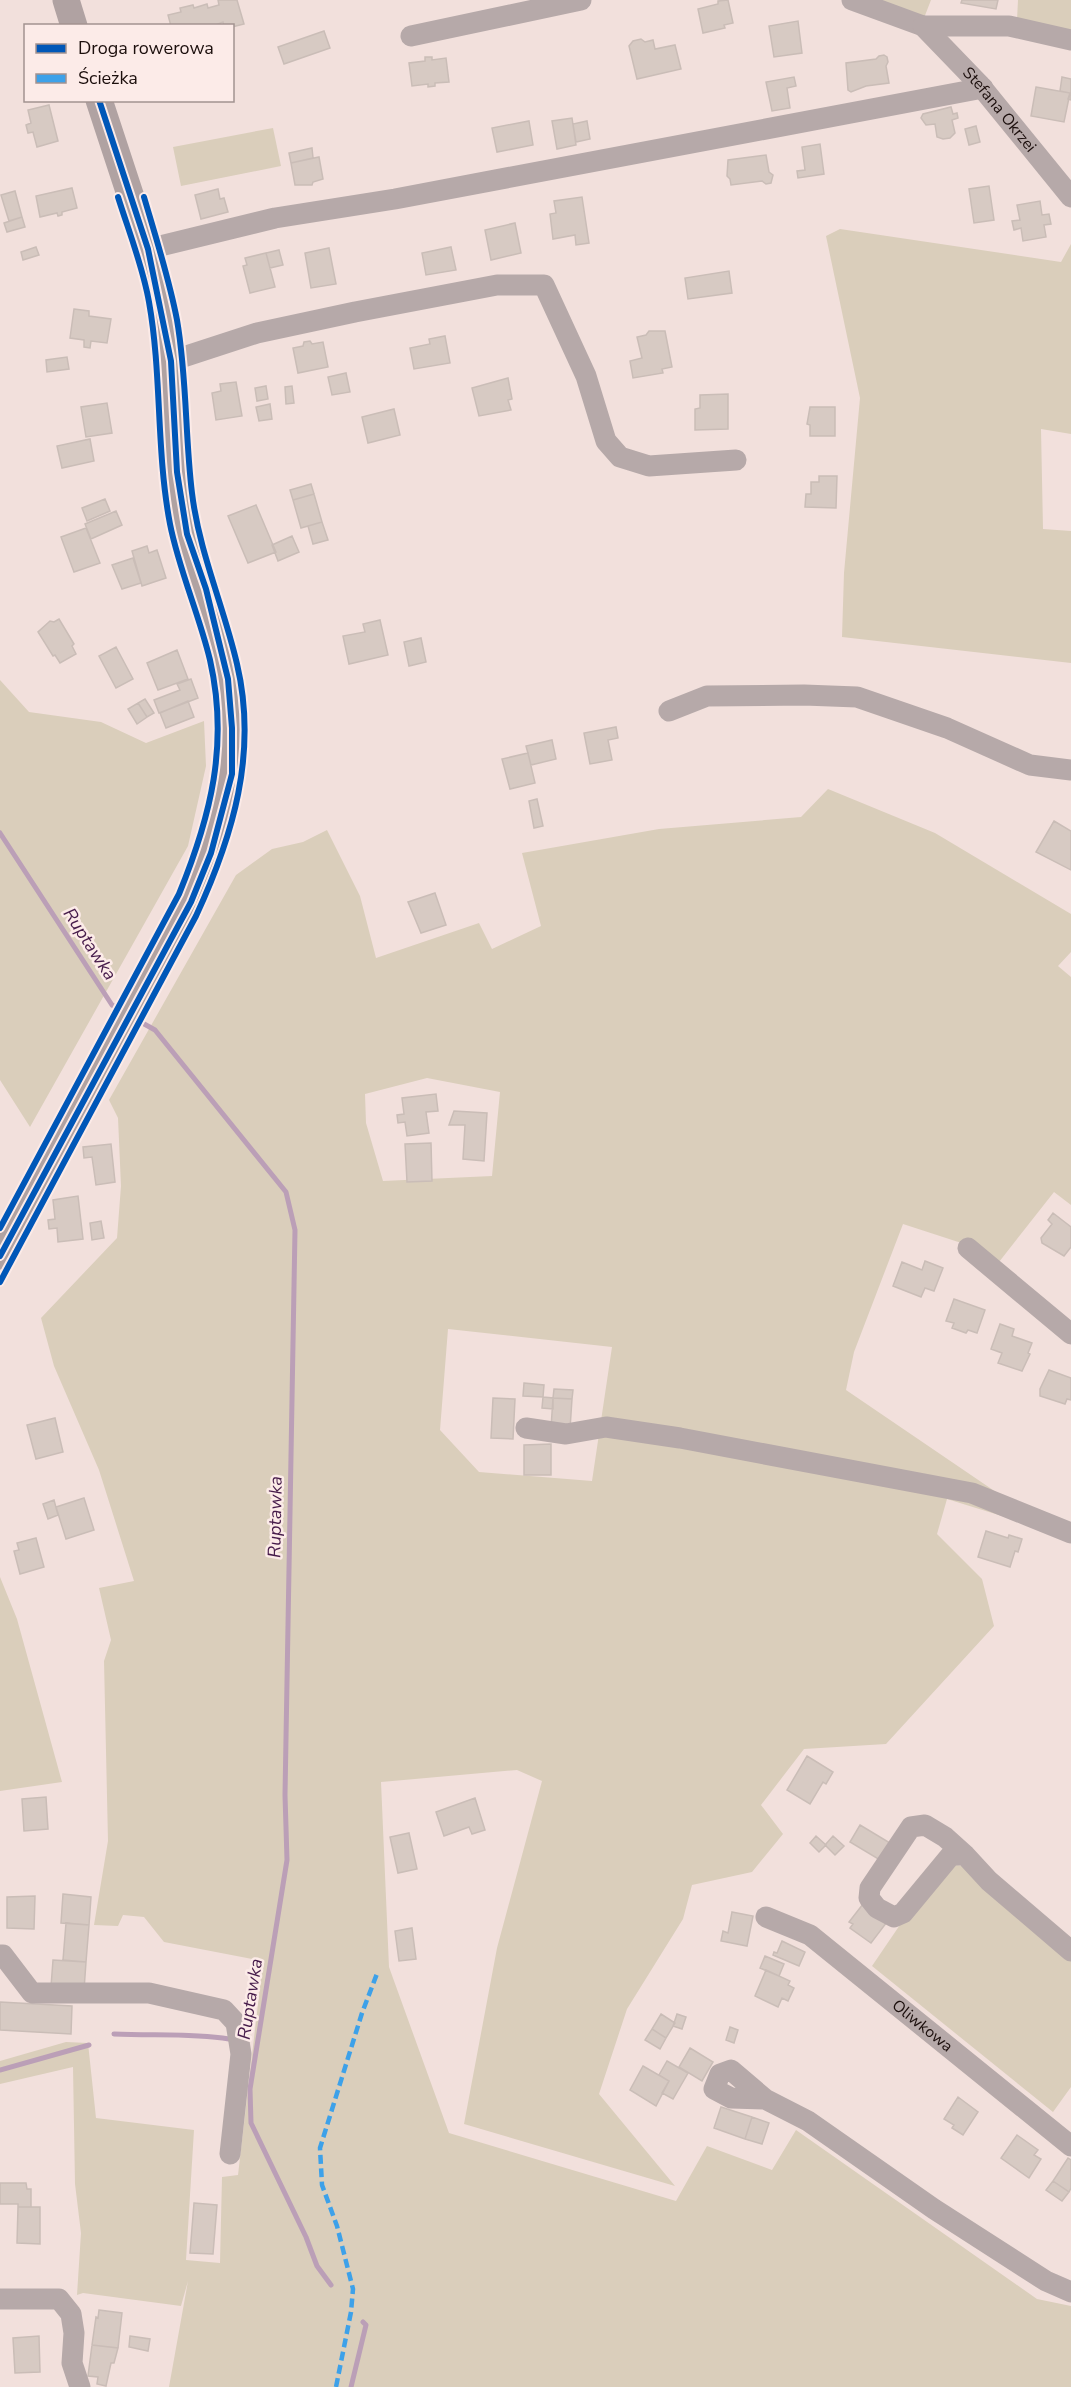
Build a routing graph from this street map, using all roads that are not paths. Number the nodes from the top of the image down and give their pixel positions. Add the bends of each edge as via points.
1 (66, 0) edge
2 (581, 0) edge
3 (852, 0) edge
4 (73, 24) edge
5 (923, 26) junction
6 (411, 36) dead end
7 (1071, 40) edge
8 (983, 88) junction
9 (100, 102) edge
10 (1071, 197) edge
11 (148, 249) junction
12 (171, 360) junction
13 (736, 460) dead end
14 (669, 711) dead end
15 (1071, 770) edge
16 (968, 1248) dead end
17 (0, 1256) edge
18 (1071, 1334) edge
19 (526, 1428) dead end
20 (1071, 1533) edge
21 (965, 1855) junction
22 (766, 1917) dead end
23 (1071, 1951) edge
24 (0, 1955) edge
25 (765, 2099) dead end
26 (1071, 2146) edge
27 (230, 2154) dead end
28 (1071, 2292) edge
29 (0, 2299) edge
30 (80, 2387) edge

1 - 4 main road
2 - 6 street
3 - 5 street, Stefana Okrzei
5 - 7 street, Stefana Okrzei via 1009,26
5 - 8 street, Stefana Okrzei
8 - 10 street, Stefana Okrzei
8 - 11 street via 275,218
9 - 11 main road
11 - 12 main road
12 - 13 street via 257,333 356,312 497,285 544,285 586,376 606,441 620,457 649,466
12 - 17 main road via 177,472 187,534 206,589 228,679 232,774 211,853 191,902
14 - 15 street via 707,696 857,697 947,728 1030,765
16 - 18 street
19 - 20 street via 566,1434 606,1427 972,1494
21 - 21 street via 945,1837 924,1826 911,1827 870,1888 869,1898 877,1908 894,1917 903,1913 951,1855
21 - 23 street via 989,1881
22 - 26 street, Oliwkowa via 810,1935
24 - 27 street via 32,1993 149,1993 224,2010 236,2023 241,2054
25 - 28 street via 807,2121 1046,2282
29 - 30 street via 59,2300 71,2314 72,2363

